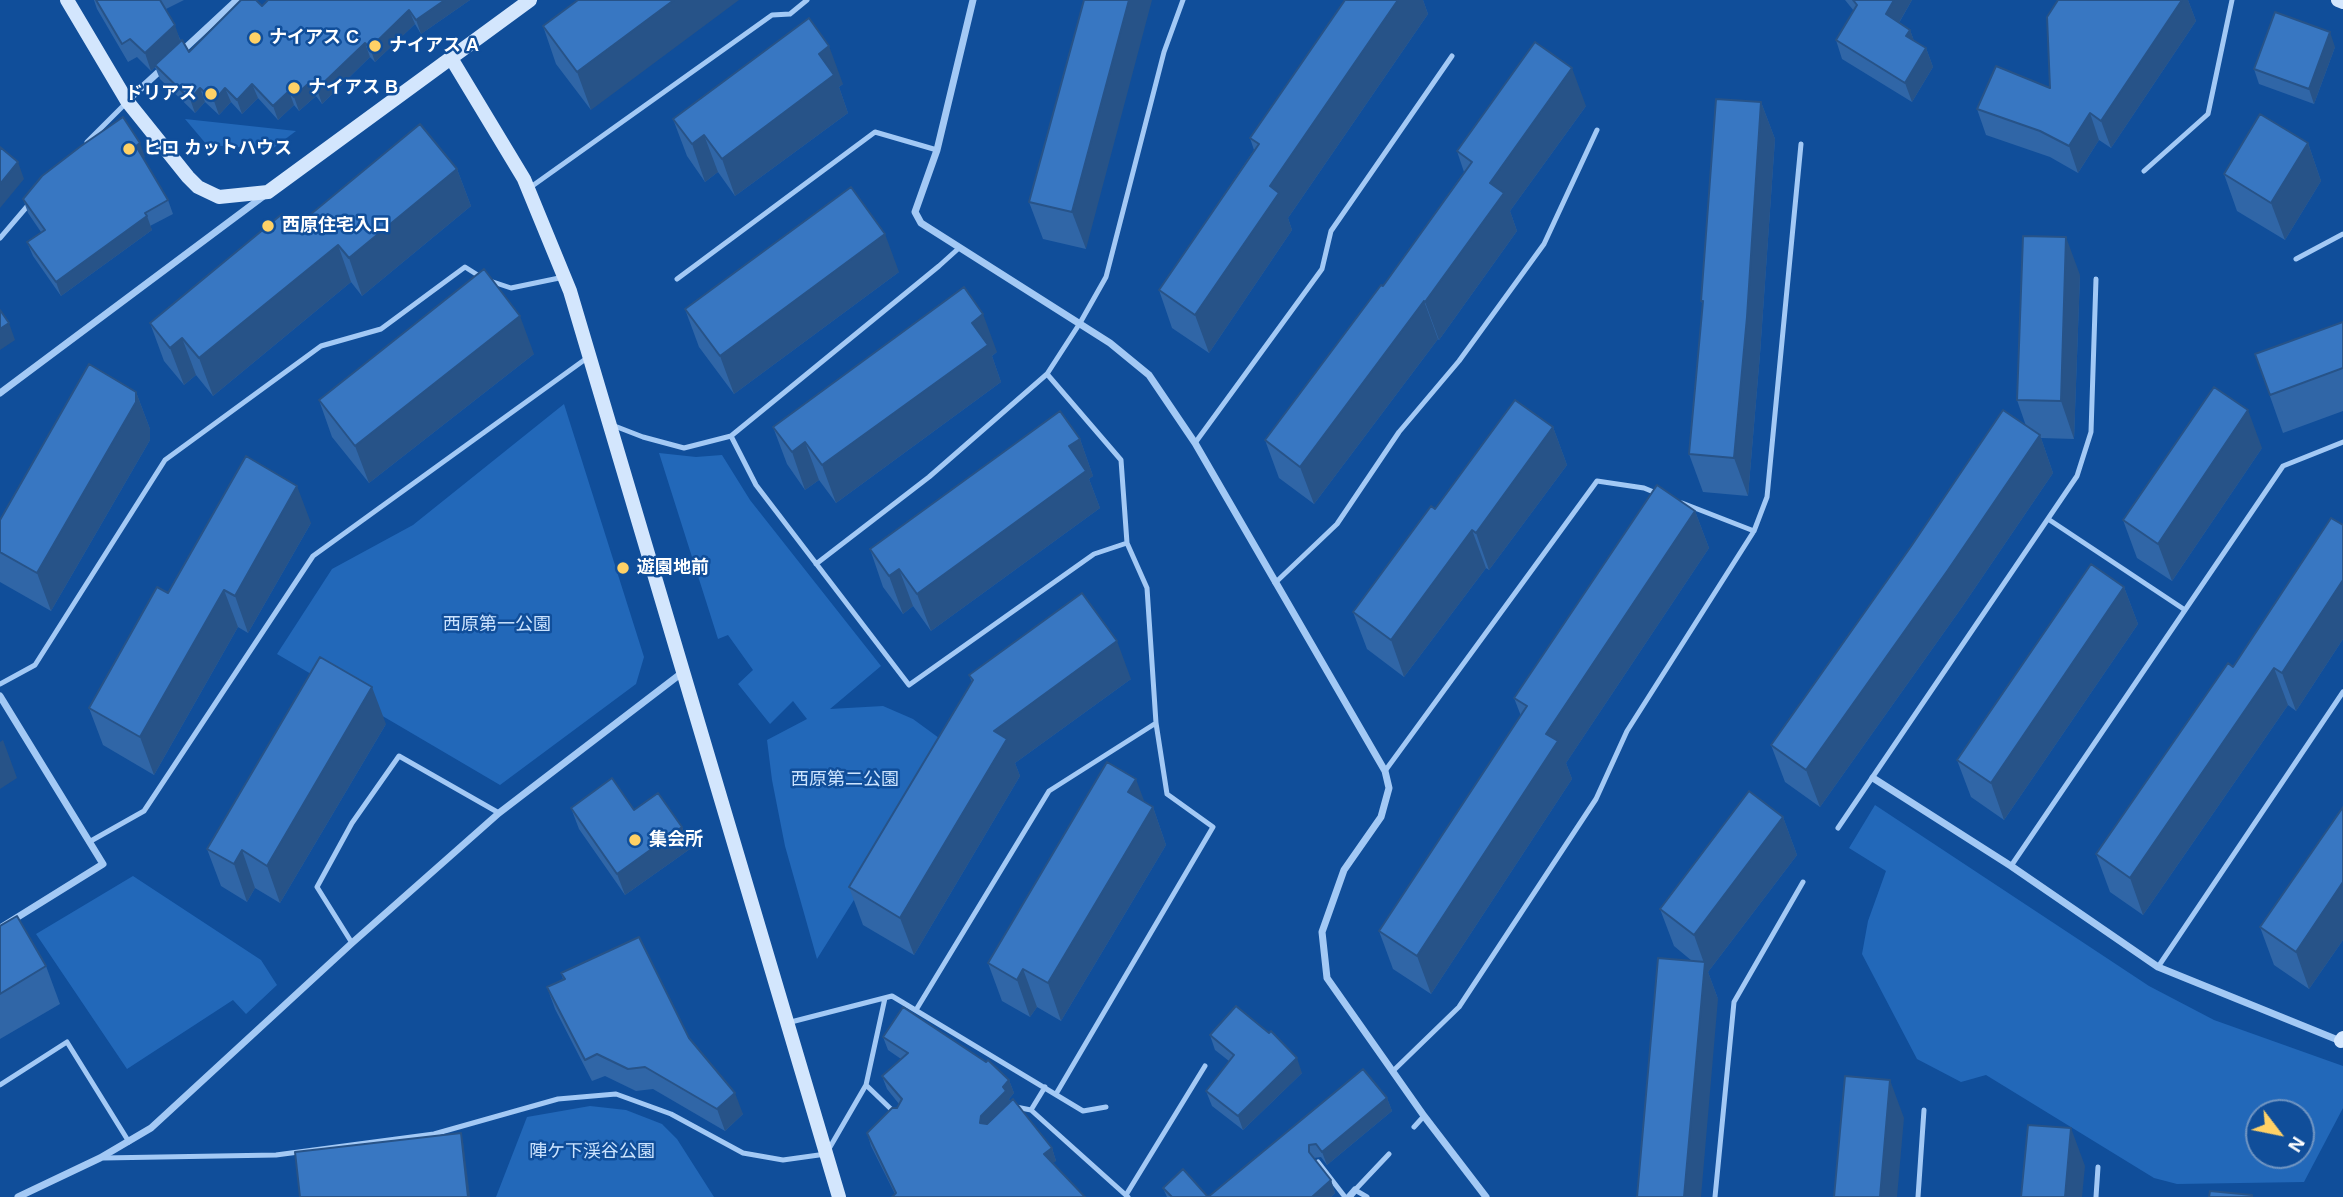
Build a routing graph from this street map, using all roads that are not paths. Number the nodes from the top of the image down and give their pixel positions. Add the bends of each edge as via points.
1 (67, 0) edge
2 (237, 0) edge
3 (530, 0) edge
4 (807, 0) edge
5 (972, 0) edge
6 (1183, 0) edge
7 (2232, 0) edge
8 (2338, 0) edge
9 (2343, 2) edge
10 (226, 4) edge
11 (178, 55) edge
12 (1452, 56) dead end
13 (452, 58) junction
14 (168, 64) edge
15 (127, 102) junction
16 (1597, 130) dead end
17 (1801, 144) dead end
18 (82, 147) edge
19 (937, 150) junction
20 (2144, 171) dead end
21 (528, 189) junction
22 (268, 192) junction
23 (38, 193) edge
24 (2343, 234) edge
25 (0, 238) edge
26 (959, 248) junction
27 (2296, 260) dead end
28 (564, 277) junction
29 (677, 279) dead end
30 (2096, 279) dead end
31 (1080, 323) junction
32 (589, 356) junction
33 (1047, 374) junction
34 (0, 393) edge
35 (609, 424) junction
36 (731, 436) junction
37 (2343, 442) edge
38 (1195, 443) junction
39 (1667, 497) edge
40 (1679, 502) edge
41 (2048, 519) junction
42 (1754, 531) junction
43 (1127, 543) junction
44 (816, 564) junction
45 (1275, 583) junction
46 (2185, 610) junction
47 (683, 672) junction
48 (0, 684) edge
49 (2343, 692) edge
50 (0, 696) edge
51 (1156, 723) junction
52 (1385, 771) junction
53 (1873, 778) junction
54 (499, 813) junction
55 (1838, 828) dead end
56 (89, 842) junction
57 (2011, 866) junction
58 (1803, 882) dead end
59 (0, 928) edge
60 (352, 943) junction
61 (2158, 968) junction
62 (885, 998) junction
63 (916, 1010) junction
64 (788, 1023) junction
65 (2342, 1040) edge
66 (1205, 1066) dead end
67 (1393, 1072) junction
68 (0, 1085) edge
69 (866, 1085) junction
70 (1045, 1087) junction
71 (1056, 1094) junction
72 (1106, 1107) dead end
73 (1031, 1110) junction
74 (1924, 1110) dead end
75 (1007, 1116) edge
76 (1424, 1116) junction
77 (899, 1117) edge
78 (1413, 1128) dead end
79 (129, 1142) junction
80 (826, 1154) junction
81 (1389, 1154) dead end
82 (100, 1158) junction
83 (1318, 1162) edge
84 (2098, 1167) dead end
85 (1355, 1190) junction
86 (1127, 1196) edge
87 (18, 1197) edge
88 (839, 1197) edge
89 (1347, 1197) edge
90 (1367, 1197) edge
91 (1486, 1197) edge
92 (1716, 1197) edge
93 (1918, 1197) edge
94 (2096, 1197) edge

1 - 15 street
2 - 10 street
3 - 13 street
4 - 21 lane via 790,13 772,15
5 - 19 street
6 - 31 lane via 1164,52 1106,277
7 - 20 lane via 2208,114
8 - 9 street
10 - 11 street
12 - 38 lane via 1331,231 1322,269
13 - 21 street
13 - 22 street
14 - 15 street
15 - 18 lane
15 - 22 street via 198,187 219,197
16 - 45 lane via 1544,244 1459,361 1399,432 1337,524
17 - 42 lane via 1767,497
19 - 26 street via 915,212 921,223
19 - 29 lane via 875,132
21 - 28 street
22 - 34 street
23 - 25 lane
24 - 27 lane
26 - 31 street
26 - 36 lane
28 - 32 street
28 - 48 lane via 512,288 465,267 382,329 321,346 165,460 35,665
30 - 41 lane via 2091,432 2077,476
31 - 33 lane
31 - 38 street via 1150,375
32 - 35 street
32 - 56 lane via 313,556 144,811
33 - 43 lane via 1121,460
33 - 44 lane via 929,477
35 - 36 lane via 684,448
35 - 47 street
36 - 44 lane via 756,485
37 - 46 lane via 2283,466
38 - 45 street
39 - 52 lane via 1644,488 1597,481
40 - 42 lane
41 - 46 lane
41 - 53 lane
42 - 67 lane via 1627,731 1596,799 1459,1007
43 - 44 lane via 1094,554 909,685
43 - 51 lane via 1147,588
45 - 52 street
46 - 57 lane
47 - 54 street
47 - 64 street
49 - 61 lane
50 - 56 street
51 - 63 lane via 1049,791
51 - 71 lane via 1167,794 1213,827
52 - 67 street via 1390,788 1381,817 1344,870 1322,932 1326,978
53 - 55 lane
53 - 57 street
54 - 60 street
54 - 60 lane via 399,756 352,823 317,887
56 - 59 street via 103,864
57 - 61 street
58 - 92 lane via 1734,1002
60 - 79 street via 151,1128
61 - 65 street
62 - 63 lane via 892,996
62 - 64 lane
62 - 69 lane
63 - 70 lane
64 - 80 street
66 - 86 lane
67 - 76 street
68 - 79 lane via 67,1042
69 - 77 lane
69 - 80 lane
70 - 71 lane
70 - 73 lane
71 - 72 lane via 1083,1111
73 - 75 lane via 1016,1107
73 - 86 lane
74 - 93 lane
76 - 78 lane
76 - 91 street
79 - 82 street
80 - 82 lane via 783,1160 743,1153 671,1114 616,1094 558,1099 434,1134 276,1155
80 - 88 street
81 - 85 lane
82 - 87 street
83 - 89 lane
84 - 94 lane
85 - 89 street
85 - 90 lane

